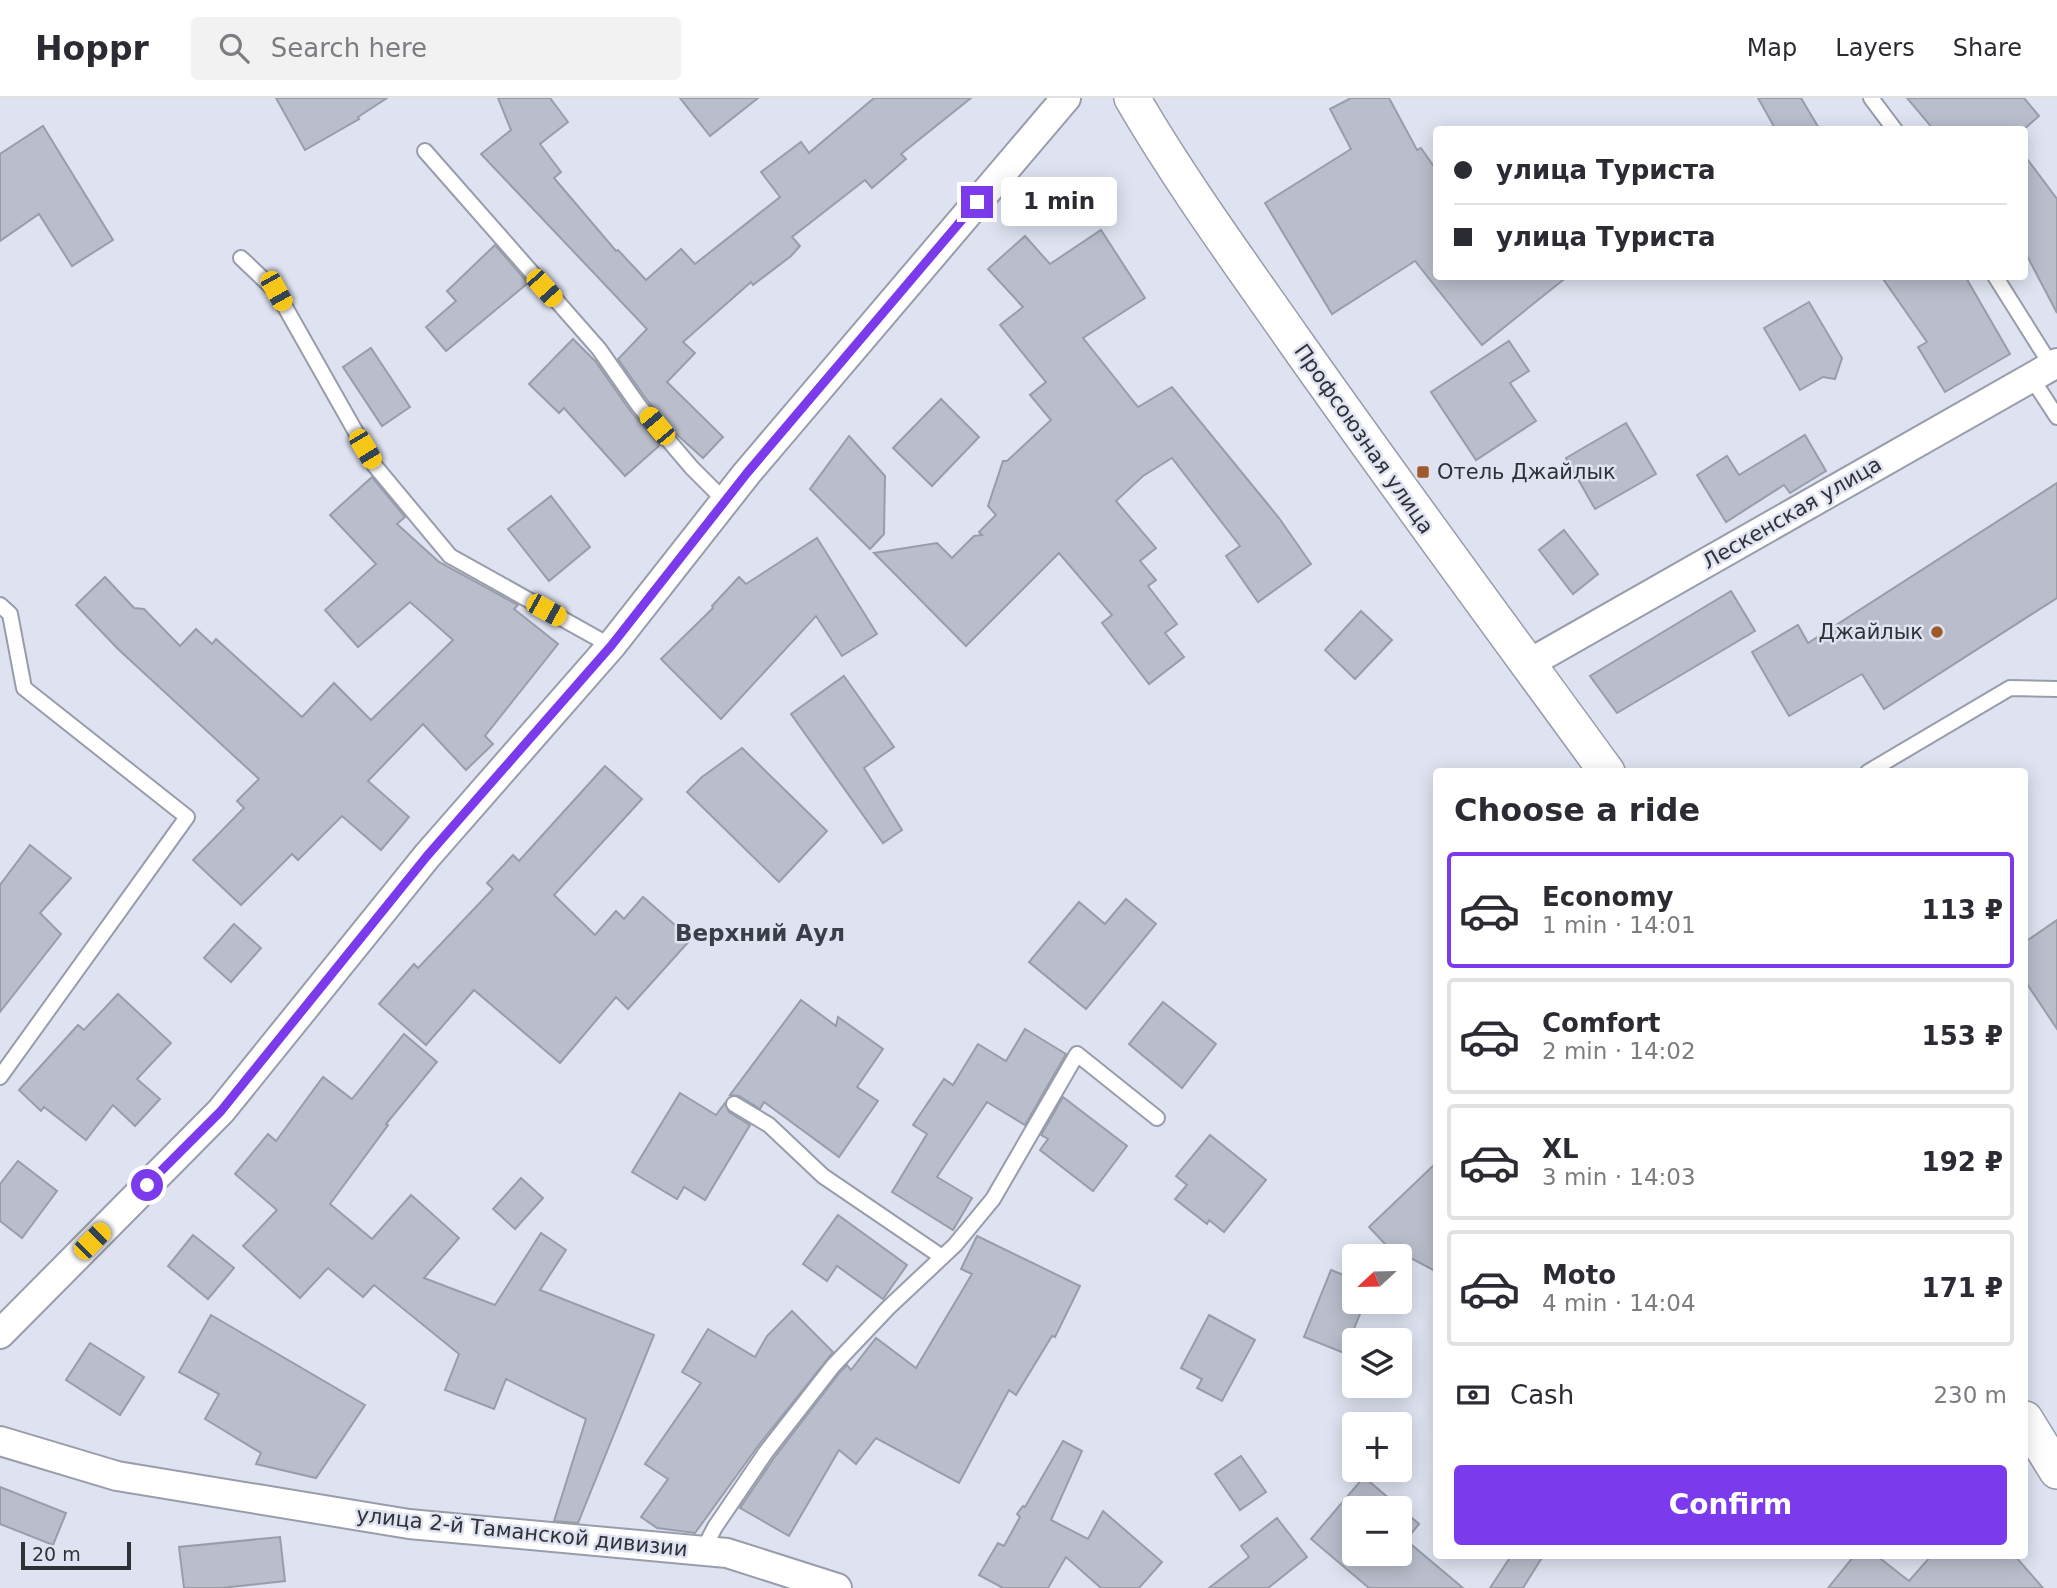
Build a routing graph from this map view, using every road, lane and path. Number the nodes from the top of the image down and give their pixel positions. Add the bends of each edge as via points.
1 (1066, 98) edge
2 (1132, 98) edge
3 (1871, 98) edge
4 (1892, 126) edge
5 (425, 151) dead end
6 (241, 258) dead end
7 (1997, 280) edge
8 (2046, 368) edge
9 (2057, 417) edge
10 (725, 501) junction
11 (0, 605) edge
12 (611, 646) junction
13 (1528, 664) junction
14 (2057, 689) edge
15 (1604, 768) edge
16 (1875, 768) edge
17 (0, 1077) edge
18 (734, 1104) dead end
19 (1157, 1118) dead end
20 (942, 1257) junction
21 (0, 1334) edge
22 (2028, 1424) edge
23 (0, 1441) edge
24 (2057, 1471) edge
25 (703, 1550) junction
26 (837, 1588) edge

1 - 10 street
2 - 13 street, Профсоюзная улица via 1236,258
3 - 4 lane
5 - 10 lane via 599,349 639,406 692,468
6 - 12 lane via 276,291 375,466 450,556
7 - 8 lane
8 - 9 lane
8 - 13 street, Лескенская улица
10 - 12 street
11 - 17 lane via 10,614 24,688 187,817
12 - 21 street via 427,856 221,1111
13 - 15 street, Профсоюзная улица
14 - 16 lane via 2010,688
18 - 20 lane via 769,1125 823,1176
19 - 20 lane via 1077,1054 993,1199
20 - 25 lane via 833,1366 766,1452
22 - 24 street
23 - 25 street, улица 2-й Таманской дивизии via 117,1476 410,1524
25 - 26 street, улица 2-й Таманской дивизии via 727,1553

